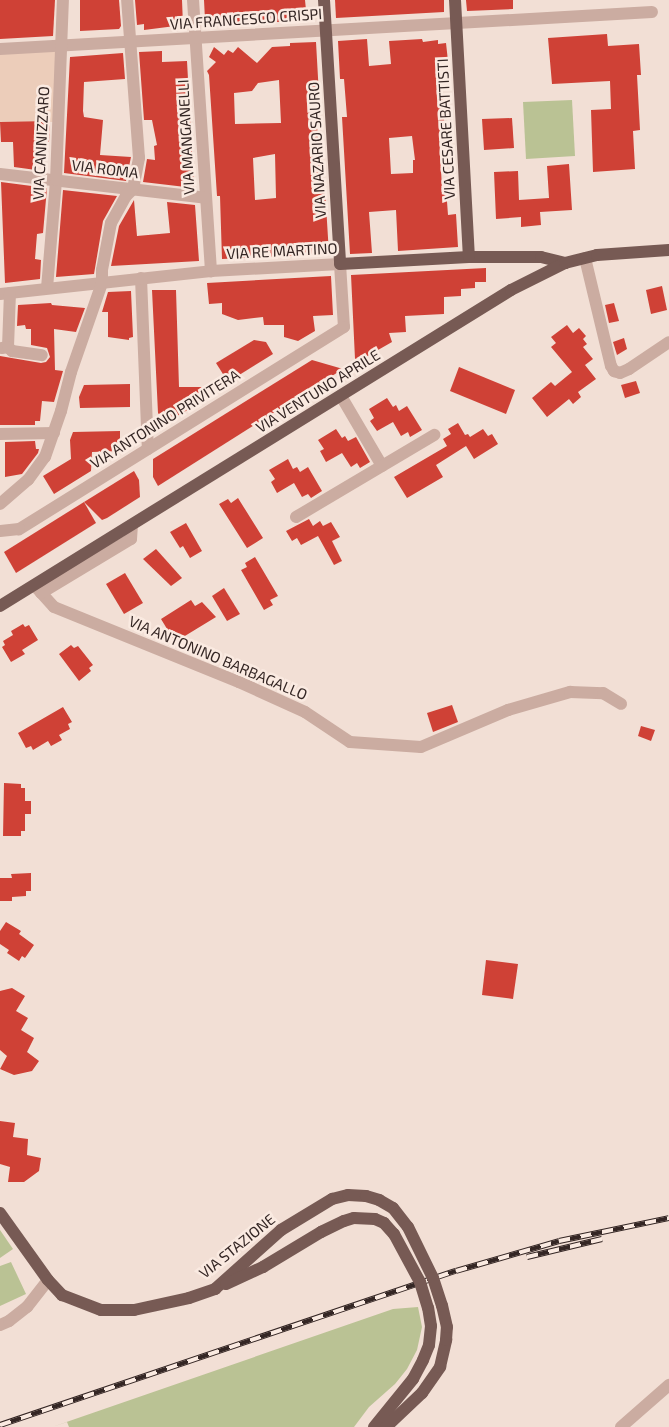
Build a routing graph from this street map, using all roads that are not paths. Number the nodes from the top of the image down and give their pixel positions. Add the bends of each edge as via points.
1 (63, 0) edge
2 (127, 0) edge
3 (193, 0) edge
4 (324, 0) edge
5 (455, 0) edge
6 (647, 15) dead end
7 (456, 23) junction
8 (326, 30) junction
9 (196, 39) junction
10 (130, 42) junction
11 (62, 46) junction
12 (0, 50) edge
13 (0, 174) edge
14 (56, 180) junction
15 (133, 189) junction
16 (206, 198) junction
17 (669, 250) edge
18 (469, 257) junction
19 (585, 258) junction
20 (565, 263) junction
21 (340, 264) junction
22 (211, 271) junction
23 (141, 278) junction
24 (102, 283) junction
25 (47, 288) junction
26 (5, 293) edge
27 (344, 327) joint
28 (669, 342) edge
29 (4, 348) edge
30 (42, 355) dead end
31 (342, 396) junction
32 (54, 433) junction
33 (0, 434) edge
34 (434, 435) dead end
35 (148, 449) junction
36 (382, 466) junction
37 (0, 504) edge
38 (296, 517) dead end
39 (0, 531) edge
40 (38, 589) junction
41 (0, 606) edge
42 (621, 704) dead end
43 (0, 1213) edge
44 (48, 1280) junction
45 (215, 1289) junction
46 (0, 1325) edge
47 (669, 1385) edge
48 (374, 1427) edge
49 (386, 1427) edge
50 (621, 1427) edge

1 - 11 street, VIA CANNIZZARO
2 - 10 street
3 - 9 street, VIA MANGANELLI
4 - 8 main road, VIA NAZARIO SAURO
5 - 7 main road, VIA CESARE BATTISTI
6 - 7 street, VIA FRANCESCO CRISPI
7 - 8 street, VIA FRANCESCO CRISPI
7 - 18 main road, VIA CESARE BATTISTI
8 - 9 street, VIA FRANCESCO CRISPI
8 - 21 main road, VIA NAZARIO SAURO
9 - 10 street, VIA FRANCESCO CRISPI
9 - 16 street, VIA MANGANELLI
10 - 11 street, VIA FRANCESCO CRISPI
10 - 15 street via 139,158
11 - 12 street, VIA FRANCESCO CRISPI
11 - 14 street, VIA CANNIZZARO
13 - 14 street, VIA ROMA
14 - 15 street, VIA ROMA
14 - 25 street, VIA CANNIZZARO
15 - 16 street, VIA ROMA
15 - 24 street via 111,223
16 - 22 street, VIA MANGANELLI
17 - 19 main road, VIA VENTUNO APRILE
18 - 20 main road, VIA RE MARTINO via 541,257
18 - 21 main road, VIA RE MARTINO
19 - 20 main road, VIA VENTUNO APRILE
19 - 28 street via 614,371 620,373 629,369
20 - 31 main road, VIA VENTUNO APRILE via 511,290
21 - 22 street, VIA RE MARTINO
21 - 27 street, VIA NAZARIO SAURO
22 - 23 street, VIA RE MARTINO
23 - 24 street, VIA RE MARTINO
23 - 35 street
24 - 25 street, VIA RE MARTINO
24 - 32 street
25 - 26 street, VIA RE MARTINO
26 - 29 street
27 - 35 street, VIA ANTONINO PRIVITERA
29 - 30 street
31 - 36 street
31 - 40 main road, VIA VENTUNO APRILE via 132,525
32 - 33 street
32 - 37 street via 45,457 28,480
34 - 36 street
35 - 39 street, VIA ANTONINO PRIVITERA via 19,529
36 - 38 street
40 - 41 main road, VIA VENTUNO APRILE
40 - 42 street, VIA ANTONINO BARBAGALLO via 54,607 305,712 350,742 421,747 508,710 570,692 603,693
43 - 44 main road, VIA STAZIONE
44 - 45 main road, VIA STAZIONE via 62,1295 101,1310 134,1310
44 - 46 street via 27,1307
45 - 48 main road, bridge via 263,1268 344,1221 375,1219 384,1223 394,1234 420,1282 431,1326 429,1345 414,1379
45 - 49 main road, VIA STAZIONE, bridge via 281,1230 332,1199 348,1195 366,1196 394,1208 430,1269 447,1327 440,1367 422,1393
47 - 50 street

